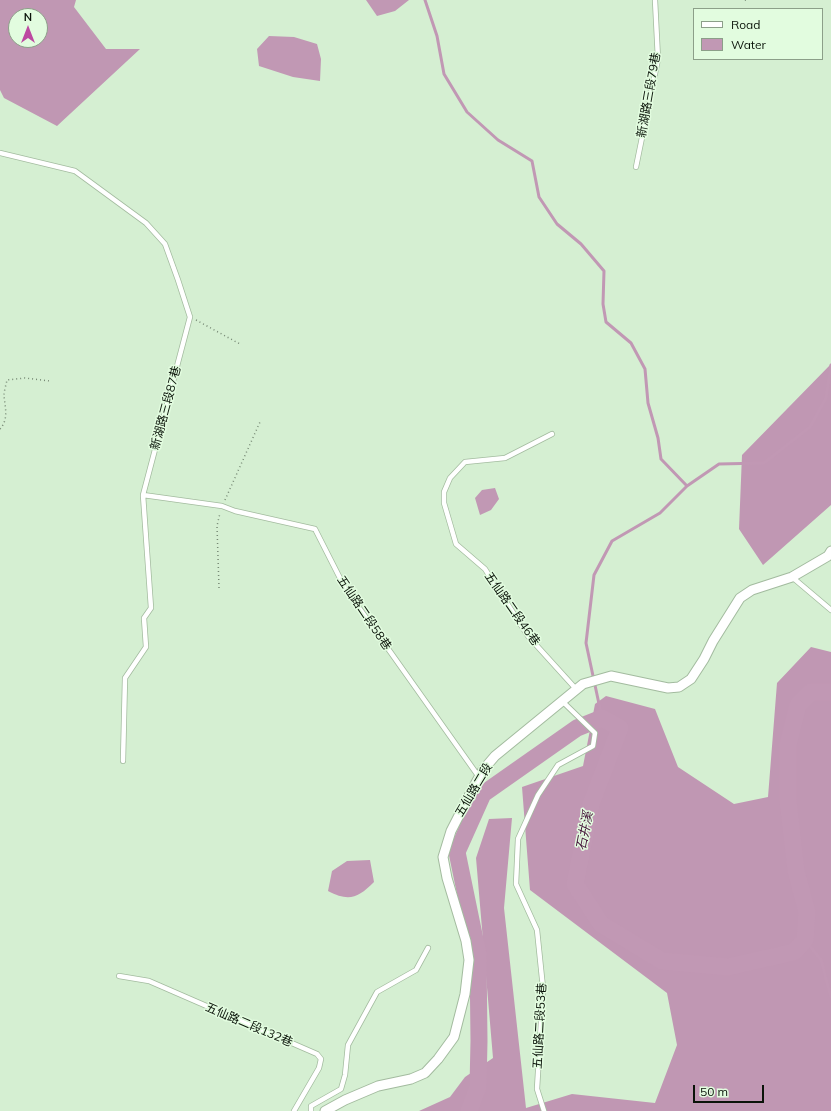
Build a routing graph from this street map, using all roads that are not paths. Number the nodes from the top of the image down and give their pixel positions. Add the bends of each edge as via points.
1 (655, 0) edge
2 (0, 153) edge
3 (636, 167) dead end
4 (552, 434) dead end
5 (143, 495) junction
6 (830, 554) edge
7 (792, 577) junction
8 (831, 610) edge
9 (580, 686) junction
10 (562, 702) junction
11 (123, 761) dead end
12 (479, 777) junction
13 (428, 948) dead end
14 (119, 976) dead end
15 (294, 1111) edge
16 (311, 1111) edge
17 (325, 1111) edge
18 (544, 1111) edge

1 - 3 lane, 新湖路三段79巷 via 658,59
2 - 5 lane, 新湖路三段87巷 via 75,172 146,223 165,244 190,317
4 - 9 lane, 五仙路二段46巷 via 506,458 465,462 450,478 444,492 444,503 456,544 485,570 528,636
5 - 11 lane, 新湖路三段87巷 via 150,608 144,618 146,647 126,678
5 - 12 lane, 五仙路二段58巷 via 222,506 315,529 345,588
6 - 7 street, 五仙路二段
7 - 8 lane
7 - 9 street, 五仙路二段 via 752,590 740,598 691,679 679,687 668,688 611,676
9 - 10 street, 五仙路二段
10 - 12 street, 五仙路二段 via 495,756
10 - 18 lane, 五仙路二段53巷 via 595,733 593,746 558,765 538,795 518,839 516,884 537,930 544,988 537,1089
12 - 17 street, 五仙路二段 via 451,831 443,857 469,960 465,994 454,1037 425,1072 411,1079 378,1086
13 - 16 lane via 416,970 377,992 348,1045 341,1089 311,1106
14 - 15 lane, 五仙路二段132巷 via 149,981 317,1054 321,1059 319,1068

